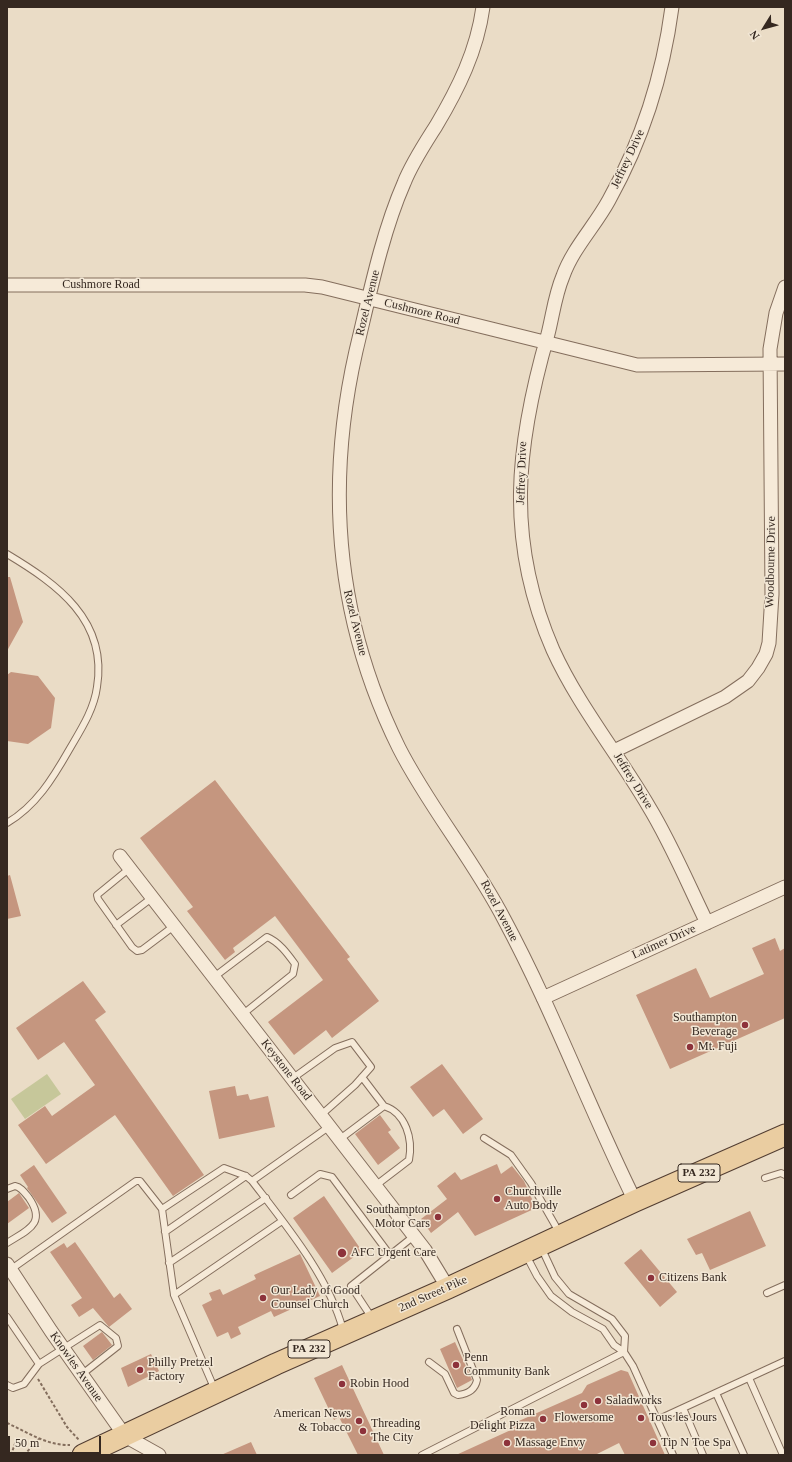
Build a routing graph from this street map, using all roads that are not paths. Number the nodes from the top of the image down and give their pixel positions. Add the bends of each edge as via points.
1 (483, 7) edge
2 (672, 7) edge
3 (7, 285) edge
4 (785, 287) edge
5 (369, 299) junction
6 (546, 342) junction
7 (771, 364) junction
8 (785, 364) edge
9 (7, 554) edge
10 (614, 751) junction
11 (7, 823) edge
12 (120, 856) dead end
13 (130, 868) junction
14 (785, 887) edge
15 (153, 897) junction
16 (707, 923) junction
17 (116, 925) junction
18 (174, 926) junction
19 (214, 977) junction
20 (543, 998) junction
21 (243, 1014) junction
22 (362, 1077) junction
23 (293, 1078) junction
24 (384, 1106) junction
25 (321, 1115) junction
26 (330, 1126) junction
27 (785, 1135) edge
28 (484, 1138) dead end
29 (340, 1139) junction
30 (785, 1175) edge
31 (246, 1176) junction
32 (765, 1178) dead end
33 (252, 1180) junction
34 (375, 1186) junction
35 (7, 1189) edge
36 (291, 1195) dead end
37 (266, 1198) junction
38 (635, 1201) junction
39 (162, 1209) junction
40 (282, 1221) junction
41 (166, 1232) junction
42 (561, 1235) junction
43 (414, 1236) junction
44 (7, 1243) edge
45 (532, 1248) junction
46 (390, 1255) junction
47 (169, 1263) junction
48 (9, 1267) edge
49 (785, 1285) edge
50 (448, 1288) junction
51 (767, 1293) dead end
52 (174, 1295) junction
53 (7, 1317) edge
54 (374, 1321) junction
55 (457, 1329) dead end
56 (344, 1334) junction
57 (63, 1349) junction
58 (624, 1352) junction
59 (785, 1361) edge
60 (429, 1362) dead end
61 (39, 1364) junction
62 (81, 1375) junction
63 (749, 1378) junction
64 (7, 1385) edge
65 (216, 1392) junction
66 (716, 1393) junction
67 (683, 1408) junction
68 (657, 1420) junction
69 (125, 1436) junction
70 (82, 1449) edge
71 (159, 1455) edge
72 (422, 1455) edge
73 (673, 1455) edge
74 (703, 1455) edge
75 (744, 1455) edge
76 (783, 1455) edge

1 - 5 street, Rozel Avenue via 476,41 462,77 435,128 415,158 396,202
2 - 6 street, Jeffrey Drive via 663,63 644,128 617,186 564,272
3 - 5 street, Cushmore Road via 305,285
4 - 7 street, Woodbourne Drive via 771,334
5 - 6 street, Cushmore Road
5 - 20 street, Rozel Avenue via 349,385 338,472 341,547 351,611 369,675 400,748 418,782 481,877
6 - 7 street, Cushmore Road via 636,365
6 - 10 street, Jeffrey Drive via 538,366 521,457 524,557 533,595 553,648 570,683
7 - 8 street, Cushmore Road
7 - 10 street, Woodbourne Drive via 772,594 766,654 748,681 730,694
9 - 11 lane via 39,573 74,604 95,646 98,665 97,687 89,713 55,776 29,808
10 - 16 street, Jeffrey Drive via 650,808
12 - 13 street, Keystone Road
13 - 15 street, Keystone Road
13 - 17 lane via 97,895
14 - 16 street, Latimer Drive
15 - 17 lane
15 - 18 street, Keystone Road
16 - 20 street, Latimer Drive
17 - 18 lane via 137,951
18 - 19 street, Keystone Road
19 - 21 street, Keystone Road
19 - 21 lane via 267,937 275,940 295,964 293,974
20 - 38 street, Rozel Avenue
21 - 23 street, Keystone Road
22 - 23 lane via 371,1067 352,1042 335,1048
22 - 24 lane
22 - 25 lane
23 - 25 street, Keystone Road
24 - 29 lane
24 - 34 lane via 391,1108 402,1119 408,1131 411,1148 409,1160
25 - 26 street, Keystone Road
26 - 29 street, Keystone Road
26 - 33 lane
27 - 38 main road, 2nd Street Pike / PA 232
28 - 42 lane via 511,1155 531,1183
29 - 34 street, Keystone Road
30 - 32 lane via 781,1173
31 - 33 lane
31 - 39 lane via 224,1168
31 - 41 lane
33 - 37 lane
34 - 43 street, Keystone Road
35 - 44 lane via 15,1186 22,1190 37,1212 32,1225
36 - 46 lane via 320,1174 332,1177
37 - 40 lane
37 - 47 lane
38 - 42 main road, 2nd Street Pike / PA 232
39 - 41 lane
39 - 48 lane via 145,1184 140,1180 136,1181
40 - 52 lane
40 - 56 lane via 304,1250 336,1306
41 - 47 lane
42 - 45 main road, 2nd Street Pike / PA 232
43 - 46 lane
43 - 50 street, Keystone Road
45 - 50 main road, 2nd Street Pike / PA 232
45 - 58 lane via 569,1294 612,1319 625,1336
45 - 58 lane via 537,1276 551,1296 572,1312 603,1329 614,1345
46 - 54 lane via 351,1286
47 - 52 lane
48 - 57 street, Knowles Avenue
49 - 51 lane
50 - 54 main road, 2nd Street Pike / PA 232
52 - 65 lane
53 - 61 lane
54 - 56 main road, 2nd Street Pike / PA 232
55 - 60 lane via 477,1380 476,1387 458,1395 454,1393 445,1374
56 - 65 main road, 2nd Street Pike / PA 232
57 - 61 lane
57 - 62 street, Knowles Avenue
57 - 62 lane via 100,1325 116,1338 118,1346
58 - 68 lane
58 - 72 lane
59 - 63 lane
61 - 64 lane via 24,1384 13,1388
62 - 69 street, Knowles Avenue
63 - 66 lane
63 - 76 lane
65 - 69 main road, 2nd Street Pike / PA 232
66 - 67 lane
66 - 75 lane
67 - 68 lane
67 - 74 lane
68 - 73 lane
69 - 70 main road, 2nd Street Pike / PA 232
69 - 71 street, Knowles Avenue

